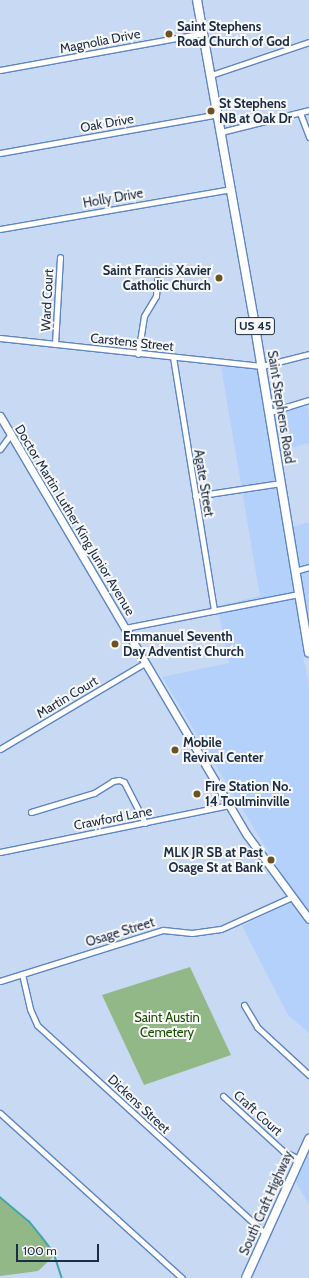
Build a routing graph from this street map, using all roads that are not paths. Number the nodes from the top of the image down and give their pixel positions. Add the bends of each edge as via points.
1 (197, 0) edge
2 (203, 32) junction
3 (309, 42) edge
4 (0, 70) edge
5 (211, 75) junction
6 (309, 110) edge
7 (300, 113) junction
8 (218, 114) junction
9 (221, 132) junction
10 (309, 137) edge
11 (0, 153) edge
12 (231, 189) junction
13 (0, 229) edge
14 (60, 257) dead end
15 (157, 280) dead end
16 (0, 338) edge
17 (55, 344) junction
18 (138, 354) junction
19 (309, 354) edge
20 (173, 357) junction
21 (262, 366) junction
22 (309, 400) edge
23 (270, 412) junction
24 (0, 416) edge
25 (11, 434) junction
26 (0, 449) edge
27 (281, 484) junction
28 (195, 496) junction
29 (309, 567) edge
30 (296, 571) junction
31 (299, 594) junction
32 (214, 611) junction
33 (125, 628) junction
34 (309, 652) edge
35 (145, 663) junction
36 (0, 749) edge
37 (229, 805) junction
38 (31, 812) dead end
39 (145, 823) junction
40 (0, 852) edge
41 (292, 898) junction
42 (309, 920) edge
43 (22, 974) junction
44 (0, 981) edge
45 (244, 1005) dead end
46 (309, 1075) edge
47 (223, 1096) dead end
48 (0, 1112) edge
49 (309, 1139) edge
50 (299, 1159) junction
51 (266, 1234) junction
52 (182, 1278) edge
53 (246, 1278) edge

1 - 2 main road, Saint Stephens Road / US 45
2 - 4 street, Magnolia Drive
2 - 5 main road, Saint Stephens Road / US 45
3 - 5 street
5 - 8 main road, Saint Stephens Road / US 45
6 - 7 street
7 - 9 street
7 - 10 street
8 - 9 main road, Saint Stephens Road / US 45
8 - 11 street, Oak Drive
9 - 12 main road, Saint Stephens Road / US 45
12 - 13 street, Holly Drive
12 - 21 main road, Saint Stephens Road / US 45
14 - 17 street, Ward Court
15 - 18 street via 156,296 144,316
16 - 17 street, Carstens Street
17 - 18 street, Carstens Street
18 - 20 street, Carstens Street
19 - 21 street
20 - 21 street, Carstens Street
20 - 28 street, Agate Street
21 - 23 main road, Saint Stephens Road / US 45
22 - 23 street
23 - 27 main road, Saint Stephens Road / US 45
24 - 25 main road, Doctor Martin Luther King Junior Avenue
25 - 26 street
25 - 33 main road, Doctor Martin Luther King Junior Avenue
27 - 28 street
27 - 30 main road, Saint Stephens Road / US 45
28 - 32 street, Agate Street
29 - 30 street
30 - 31 main road, Saint Stephens Road / US 45
31 - 32 street
31 - 34 main road, Saint Stephens Road / US 45
32 - 33 street
33 - 35 main road, Doctor Martin Luther King Junior Avenue
35 - 36 street, Martin Court
35 - 37 main road, Doctor Martin Luther King Junior Avenue
37 - 39 street, Crawford Lane
37 - 41 main road, Doctor Martin Luther King Junior Avenue
38 - 39 street via 94,793 119,780 124,782
39 - 40 street, Crawford Lane
41 - 42 main road, Doctor Martin Luther King Junior Avenue
41 - 43 street, Osage Street via 221,929 192,933 163,930
43 - 44 street, Osage Street
43 - 51 street, Dickens Street via 36,1025
45 - 46 street via 257,1027
47 - 50 street, Craft Court via 283,1151
48 - 52 street
49 - 50 main road, South Craft Highway
50 - 51 main road, South Craft Highway
51 - 53 main road, South Craft Highway

